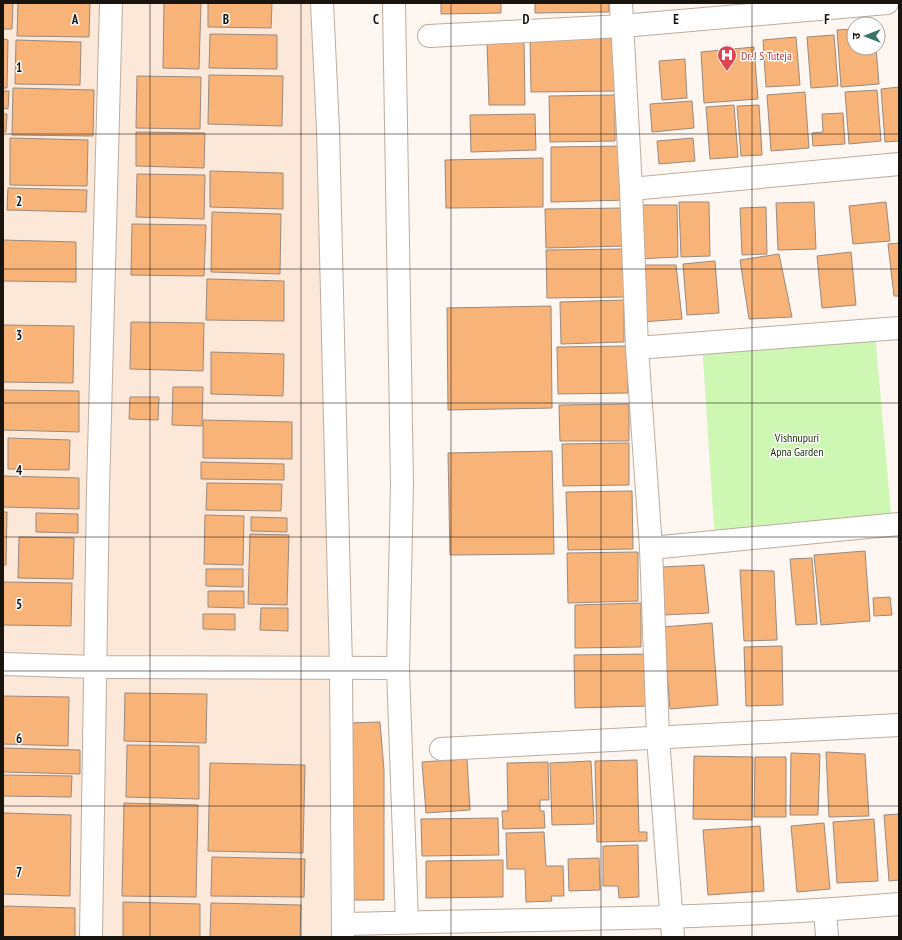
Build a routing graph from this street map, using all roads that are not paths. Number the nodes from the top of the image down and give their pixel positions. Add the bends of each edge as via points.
1 (111, 3) edge
2 (322, 3) edge
3 (394, 3) edge
4 (621, 3) edge
5 (887, 3) edge
6 (801, 7) edge
7 (622, 26) junction
8 (429, 36) dead end
9 (899, 164) edge
10 (631, 189) junction
11 (899, 328) edge
12 (637, 348) junction
13 (899, 524) edge
14 (651, 548) junction
15 (3, 664) edge
16 (95, 667) junction
17 (341, 668) junction
18 (398, 668) junction
19 (899, 725) edge
20 (658, 738) junction
21 (441, 749) dead end
22 (899, 904) edge
23 (825, 910) junction
24 (407, 922) junction
25 (672, 927) edge
26 (343, 930) edge
27 (91, 937) edge
28 (827, 937) edge

1 - 16 street
2 - 17 street via 328,129
3 - 18 street via 402,484
4 - 7 street
5 - 6 street
6 - 7 street
7 - 8 street
7 - 10 street
9 - 10 street
10 - 12 street
11 - 12 street
12 - 14 street
13 - 14 street
14 - 20 street
15 - 16 street
16 - 17 street
16 - 27 street
17 - 18 street
17 - 26 street
18 - 24 street
19 - 20 street
20 - 21 street
20 - 25 street
22 - 23 street
23 - 25 street
23 - 28 street
24 - 25 street
24 - 26 street

